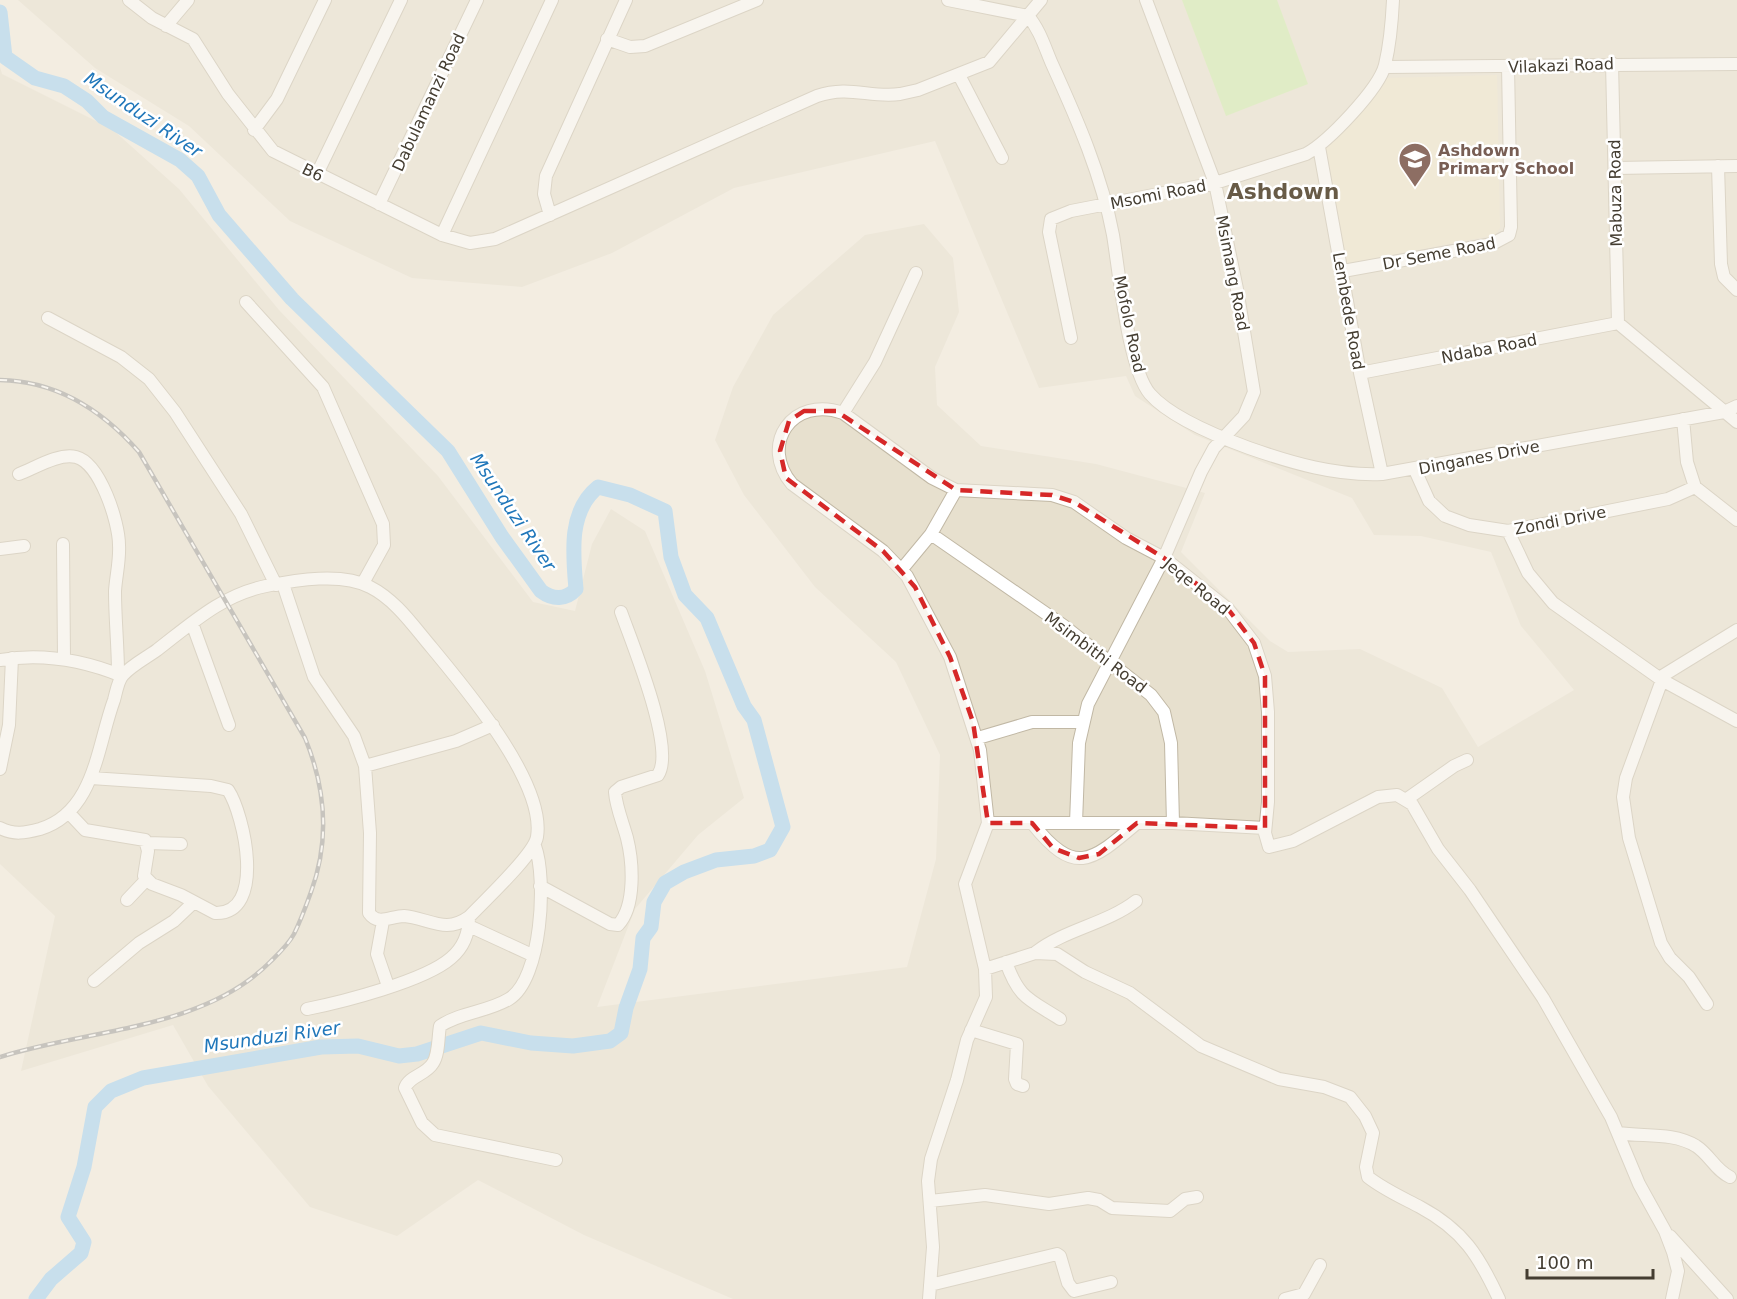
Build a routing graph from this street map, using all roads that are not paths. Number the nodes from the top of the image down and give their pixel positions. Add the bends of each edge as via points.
1 (129, 0) edge
2 (188, 0) edge
3 (325, 0) edge
4 (401, 0) edge
5 (477, 0) edge
6 (552, 0) edge
7 (626, 0) edge
8 (757, 0) edge
9 (948, 0) edge
10 (1041, 0) edge
11 (1146, 0) edge
12 (1393, 0) edge
13 (1028, 16) junction
14 (166, 26) junction
15 (607, 39) junction
16 (1612, 63) junction
17 (1737, 64) edge
18 (1508, 66) junction
19 (1385, 67) junction
20 (959, 75) junction
21 (254, 130) junction
22 (1319, 147) junction
23 (1002, 158) dead end
24 (1718, 166) junction
25 (1737, 166) edge
26 (1615, 168) junction
27 (317, 174) junction
28 (1215, 183) junction
29 (379, 204) junction
30 (1106, 204) junction
31 (550, 215) junction
32 (442, 235) junction
33 (1343, 271) junction
34 (916, 273) dead end
35 (1737, 290) edge
36 (246, 302) dead end
37 (48, 318) dead end
38 (1618, 323) junction
39 (1071, 338) dead end
40 (1360, 373) junction
41 (1737, 406) edge
42 (1724, 412) junction
43 (843, 413) junction
44 (1683, 419) junction
45 (1737, 422) edge
46 (1222, 438) junction
47 (1415, 470) junction
48 (19, 474) dead end
49 (1382, 474) junction
50 (1695, 488) junction
51 (956, 490) junction
52 (1737, 520) edge
53 (1508, 531) junction
54 (931, 534) junction
55 (63, 544) dead end
56 (24, 546) dead end
57 (0, 549) edge
58 (1164, 558) junction
59 (902, 569) junction
60 (363, 583) junction
61 (280, 584) junction
62 (621, 612) dead end
63 (192, 623) junction
64 (1737, 630) edge
65 (6, 659) edge
66 (64, 659) junction
67 (1107, 662) junction
68 (120, 675) junction
69 (1660, 679) junction
70 (1737, 721) edge
71 (1083, 722) junction
72 (493, 725) junction
73 (229, 726) dead end
74 (978, 738) junction
75 (1467, 760) dead end
76 (365, 766) junction
77 (0, 769) edge
78 (91, 778) junction
79 (1407, 799) junction
80 (69, 813) junction
81 (988, 823) junction
82 (1032, 823) junction
83 (1076, 823) junction
84 (1137, 823) junction
85 (1173, 823) junction
86 (0, 828) edge
87 (1265, 828) junction
88 (147, 843) junction
89 (181, 844) dead end
90 (535, 846) junction
91 (146, 880) junction
92 (540, 886) junction
93 (127, 900) dead end
94 (1136, 901) dead end
95 (193, 903) junction
96 (383, 921) junction
97 (469, 922) junction
98 (1035, 953) junction
99 (532, 955) junction
100 (1006, 962) junction
101 (985, 969) junction
102 (94, 981) dead end
103 (388, 986) junction
104 (1707, 1004) dead end
105 (307, 1009) dead end
106 (1060, 1019) dead end
107 (971, 1030) junction
108 (1023, 1086) dead end
109 (1618, 1133) junction
110 (556, 1160) dead end
111 (1730, 1178) dead end
112 (1197, 1197) dead end
113 (930, 1201) junction
114 (1665, 1231) junction
115 (1320, 1265) dead end
116 (1111, 1282) dead end
117 (930, 1285) junction
118 (929, 1299) edge
119 (1285, 1299) edge
120 (1498, 1299) edge
121 (1671, 1299) edge
122 (1727, 1299) edge

1 - 14 street, B6
2 - 14 street
3 - 21 street via 277,99
4 - 27 street
5 - 29 street, Dabulamanzi Road
6 - 32 street
7 - 15 street
8 - 15 street via 645,46 630,47
9 - 13 street
10 - 13 street, B6
11 - 28 street, Msimang Road
12 - 19 street, Msomi Road
13 - 20 street, B6 via 996,57
13 - 30 street, Mofolo Road via 1038,29 1065,93
14 - 21 street, B6 via 193,39
15 - 31 street via 546,176 544,194
16 - 17 street, Vilakazi Road
16 - 18 street, Vilakazi Road
16 - 26 street, Mabuza Road
18 - 19 street, Vilakazi Road
18 - 33 street, Dr Seme Road via 1509,235 1492,244
19 - 22 street, Msomi Road via 1356,107
20 - 23 street
20 - 31 street, B6 via 900,94 842,90 817,96
21 - 27 street, B6 via 273,151
22 - 28 street, Msomi Road
22 - 33 street, Lembede Road
24 - 25 street
24 - 26 street
24 - 35 street via 1720,264 1724,277
26 - 38 street, Mabuza Road
27 - 29 street, B6
28 - 30 street, Msomi Road
28 - 46 street, Msimang Road via 1254,392 1244,416
29 - 32 street, B6
30 - 39 street, Msomi Road via 1060,214 1049,224
30 - 46 street, Mofolo Road via 1133,348 1146,388 1168,407
31 - 32 street, B6 via 483,242 470,243
33 - 40 street, Lembede Road
34 - 43 street via 875,363
36 - 60 street via 322,387 383,524 384,545
37 - 61 street via 121,357 149,379 228,494
38 - 40 street, Ndaba Road
38 - 42 street
40 - 49 street, Lembede Road
41 - 42 street, Dinganes Drive
42 - 44 street, Dinganes Drive
42 - 45 street
43 - 51 street via 932,478
43 - 59 street via 816,409 804,411 789,421 780,451 786,478
44 - 47 street, Dinganes Drive
44 - 50 street via 1687,462
46 - 49 street, Dinganes Drive via 1309,466 1354,474
46 - 58 street, Msimang Road via 1201,472
47 - 49 street, Dinganes Drive
47 - 53 street, Zondi Drive via 1429,501 1444,516 1468,525
48 - 68 street via 51,461 75,457 87,463 104,491 114,515 119,545 115,591
50 - 52 street
50 - 53 street, Zondi Drive via 1668,499
51 - 54 street
51 - 58 street, Jeqe Road via 1066,498
53 - 69 street via 1528,573 1544,595
54 - 59 street
54 - 67 street, Msimbithi Road via 1064,627
55 - 66 street
56 - 57 street
58 - 67 street, Msimang Road
58 - 87 street, Jeqe Road via 1228,609 1248,633 1258,653 1268,711
59 - 74 street via 947,650
60 - 61 street via 344,580
60 - 72 street via 394,604
61 - 63 street via 225,599
61 - 76 street via 314,677 354,736
62 - 92 street via 642,668 664,747 658,775 616,790 630,860 624,918 618,925 611,925
63 - 68 street
63 - 73 street
64 - 69 street
65 - 66 street
65 - 77 street via 9,725
66 - 68 street
67 - 71 street, Msimang Road
67 - 85 street, Msimbithi Road via 1138,682 1164,712 1173,759
68 - 78 street
69 - 70 street
69 - 104 street via 1624,785 1626,824 1664,949
71 - 74 street via 1032,722
71 - 83 street, Msimang Road
72 - 76 street via 456,741
72 - 90 street via 533,805 537,825
74 - 81 street
75 - 79 street
76 - 96 street via 370,833 367,905 371,916
78 - 80 street
78 - 95 street via 228,790 248,859 244,889 234,905 223,912 215,913
79 - 87 street via 1394,795 1373,799 1275,848 1267,843
79 - 109 street via 1543,998
80 - 86 street via 32,831 9,832
80 - 88 street via 85,830 130,836
81 - 82 street
81 - 101 street via 965,884
82 - 83 street
82 - 84 street via 1053,848 1078,858 1099,854
83 - 84 street
84 - 85 street
85 - 87 street
88 - 89 street
88 - 91 street
90 - 92 street via 541,864
90 - 97 street
91 - 93 street
91 - 95 street
92 - 99 street via 541,921
94 - 98 street
95 - 102 street
96 - 97 street via 404,916 446,925
96 - 103 street via 377,954
97 - 99 street
97 - 103 street via 463,945 445,963
98 - 100 street
98 - 120 street via 1057,954 1123,989 1191,1040 1219,1055 1279,1079 1350,1096 1373,1133 1366,1167 1368,1177 1451,1228 1480,1258
99 - 110 street via 522,983 510,999 440,1026 434,1061 408,1081 405,1088 428,1130 435,1135
100 - 101 street
100 - 106 street via 1022,994
101 - 107 street via 986,998
103 - 105 street via 357,998
107 - 108 street via 1017,1044 1016,1079
107 - 113 street via 931,1159
109 - 111 street via 1687,1142
109 - 114 street via 1638,1184
112 - 113 street via 1185,1199 1170,1211 1112,1208 1088,1198 1048,1204 985,1195
113 - 117 street
114 - 121 street via 1678,1271
114 - 122 street
115 - 119 street via 1304,1294
116 - 117 street via 1074,1291 1056,1254
117 - 118 street

